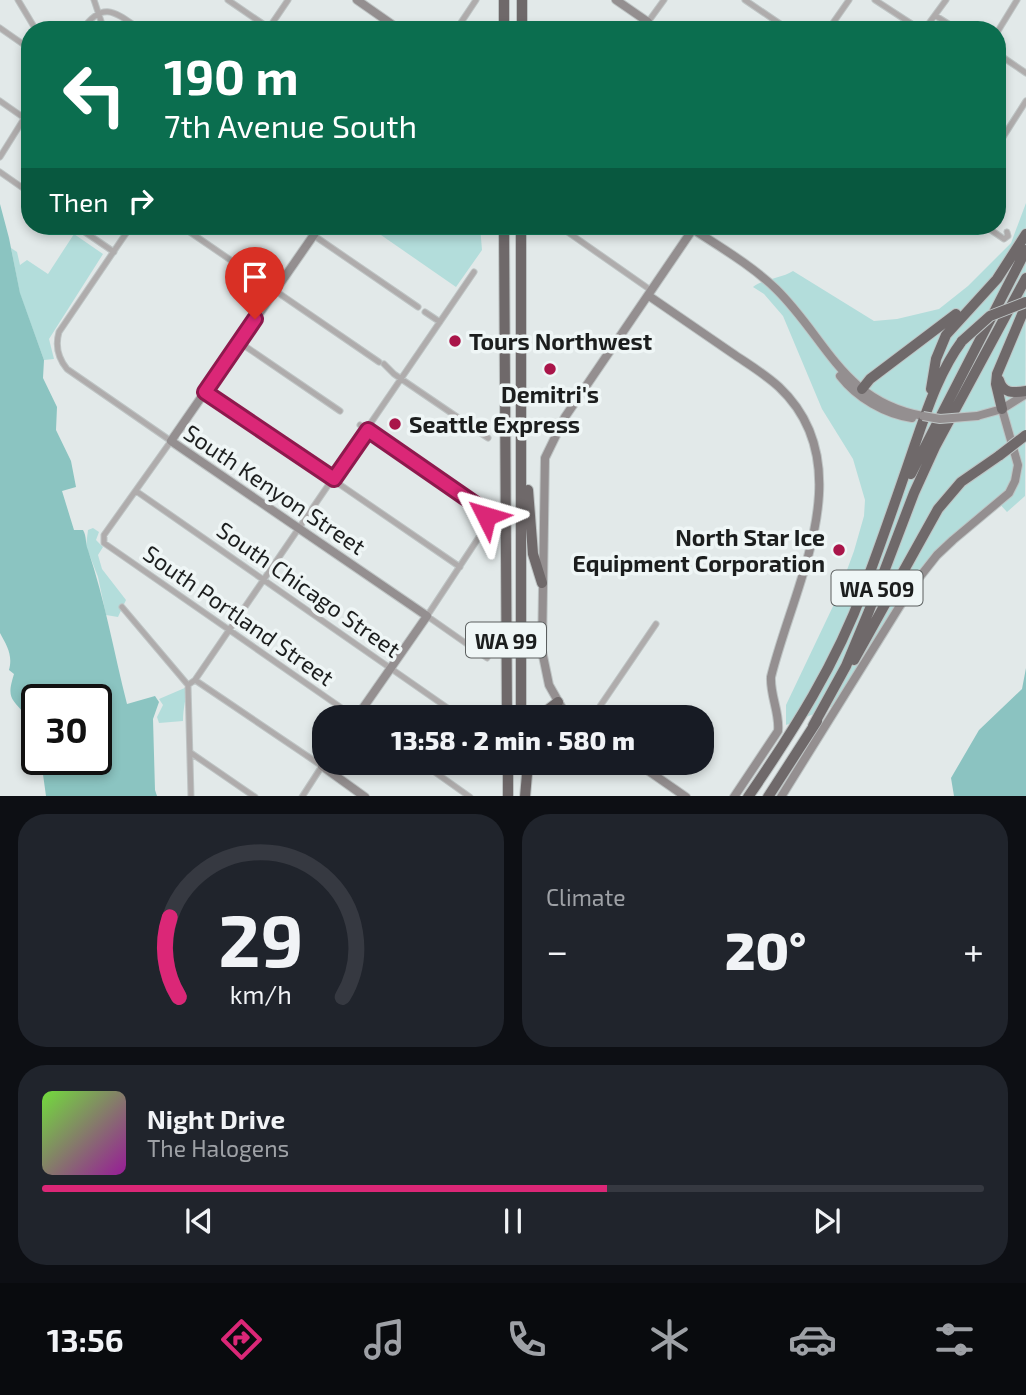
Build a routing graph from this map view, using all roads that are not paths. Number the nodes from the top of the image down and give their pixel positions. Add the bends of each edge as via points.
1 (18, 0) edge
2 (94, 0) edge
3 (228, 0) edge
4 (288, 0) edge
5 (357, 0) edge
6 (476, 0) edge
7 (504, 0) edge
8 (522, 0) edge
9 (616, 0) edge
10 (664, 0) edge
11 (745, 0) edge
12 (849, 0) edge
13 (875, 0) edge
14 (946, 0) edge
15 (1017, 0) edge
16 (98, 11) junction
17 (936, 16) junction
18 (31, 21) edge
19 (87, 21) edge
20 (101, 21) edge
21 (128, 21) edge
22 (259, 21) edge
23 (274, 21) edge
24 (387, 21) edge
25 (462, 21) edge
26 (504, 21) edge
27 (522, 21) edge
28 (640, 21) edge
29 (649, 21) edge
30 (776, 21) edge
31 (834, 21) edge
32 (909, 21) edge
33 (931, 21) edge
34 (944, 21) edge
35 (1004, 21) edge
36 (0, 28) edge
37 (21, 43) edge
38 (1006, 59) edge
39 (1026, 73) edge
40 (0, 100) edge
41 (1026, 101) edge
42 (21, 116) edge
43 (21, 128) edge
44 (1006, 132) edge
45 (0, 157) edge
46 (0, 172) edge
47 (21, 187) edge
48 (1026, 234) edge
49 (89, 235) edge
50 (124, 235) edge
51 (194, 235) edge
52 (314, 235) joint
53 (499, 235) edge
54 (504, 235) edge
55 (521, 235) edge
56 (571, 235) edge
57 (687, 235) edge
58 (703, 235) edge
59 (1026, 250) edge
60 (114, 252) junction
61 (474, 272) dead end
62 (1026, 278) edge
63 (504, 285) junction
64 (274, 291) junction
65 (650, 293) junction
66 (981, 296) junction
67 (1026, 304) edge
68 (418, 307) dead end
69 (425, 312) dead end
70 (440, 322) junction
71 (803, 322) junction
72 (239, 342) junction
73 (998, 373) junction
74 (402, 379) junction
75 (521, 386) junction
76 (862, 389) junction
77 (205, 392) junction
78 (1026, 392) edge
79 (1002, 409) junction
80 (340, 411) dead end
81 (922, 413) junction
82 (360, 425) dead end
83 (368, 430) junction
84 (1026, 435) edge
85 (488, 438) dead end
86 (171, 441) junction
87 (334, 479) junction
88 (136, 491) junction
89 (888, 521) junction
90 (298, 529) junction
91 (460, 567) junction
92 (264, 580) junction
93 (542, 583) junction
94 (122, 607) dead end
95 (427, 616) junction
96 (656, 624) dead end
97 (229, 630) junction
98 (487, 658) dead end
99 (391, 667) junction
100 (195, 680) junction
101 (188, 685) junction
102 (558, 702) junction
103 (338, 705) edge
104 (364, 705) edge
105 (445, 705) edge
106 (507, 705) edge
107 (521, 705) edge
108 (554, 705) edge
109 (560, 705) edge
110 (601, 705) edge
111 (813, 726) junction
112 (191, 753) junction
113 (312, 758) edge
114 (316, 775) edge
115 (337, 775) edge
116 (439, 775) edge
117 (508, 775) edge
118 (522, 775) edge
119 (526, 775) edge
120 (655, 775) edge
121 (191, 796) edge
122 (255, 796) edge
123 (302, 796) edge
124 (365, 796) edge
125 (470, 796) edge
126 (508, 796) edge
127 (523, 796) edge
128 (686, 796) edge
129 (734, 796) edge
130 (748, 796) edge
131 (768, 796) edge
132 (781, 796) edge

1 - 18 street
2 - 16 street
3 - 22 street
4 - 23 street
5 - 24 street
6 - 25 street
7 - 26 highway
8 - 27 highway
9 - 28 street
10 - 29 street
11 - 30 street
12 - 31 street
13 - 32 street
14 - 17 street
15 - 35 street
16 - 19 street
16 - 20 street
16 - 21 street via 112,10
17 - 33 street
17 - 34 street
36 - 37 street
38 - 39 street
40 - 42 street
41 - 44 street
43 - 45 street
46 - 47 street
48 - 66 highway
49 - 60 street
50 - 60 street
51 - 64 street
52 - 64 street
52 - 68 street
53 - 63 highway
54 - 63 highway, WA 99
55 - 75 highway, WA 99
56 - 65 street
57 - 65 street
58 - 71 street via 762,277
59 - 89 highway, WA 509
60 - 86 street, South Kenyon Street via 59,332 59,356 67,369
61 - 70 street
62 - 111 highway, WA 509 via 935,447 846,666
63 - 106 highway, WA 99
64 - 72 street
64 - 74 street
65 - 93 street via 565,417 546,453
65 - 129 street via 768,378 792,402 809,428 816,450 820,504 771,677 778,731
66 - 76 highway
66 - 81 highway via 942,342
67 - 73 highway
67 - 81 highway, bridge via 990,316 962,341
69 - 70 street
70 - 74 street
71 - 76 street via 840,370
71 - 81 street via 844,382 865,399 897,415 910,418
72 - 77 street
72 - 80 street
73 - 78 highway via 1005,391
73 - 79 highway
74 - 83 street
74 - 85 street
75 - 93 highway via 530,529
75 - 107 highway, WA 99
76 - 81 street via 886,404
77 - 86 street
77 - 87 street
78 - 79 street
79 - 81 street, bridge via 940,419
79 - 132 street via 1017,465 1009,493 937,555 911,587
81 - 89 highway
82 - 83 street
83 - 87 street
83 - 91 street via 482,509 486,522
84 - 111 highway, bridge via 961,482 938,509
86 - 88 street
86 - 90 street, South Kenyon Street
87 - 90 street
87 - 91 street
88 - 92 street, South Chicago Street
88 - 97 street, South Portland Street via 103,540 106,545
89 - 130 highway, WA 509 via 839,648 806,709
90 - 92 street
90 - 95 street, South Kenyon Street
91 - 95 street
92 - 97 street
92 - 99 street, South Chicago Street
93 - 102 street via 542,651
94 - 101 street
95 - 98 street, South Kenyon Street
95 - 99 street
96 - 110 street
97 - 100 street
97 - 103 street, South Portland Street
99 - 104 street
99 - 105 street, South Chicago Street
100 - 101 street
100 - 113 street
101 - 112 street
102 - 108 highway
102 - 109 street
111 - 131 highway, WA 509
112 - 121 street
112 - 122 street
114 - 123 street
115 - 124 street
116 - 125 street
117 - 126 highway
118 - 127 highway
119 - 127 highway
120 - 128 street

